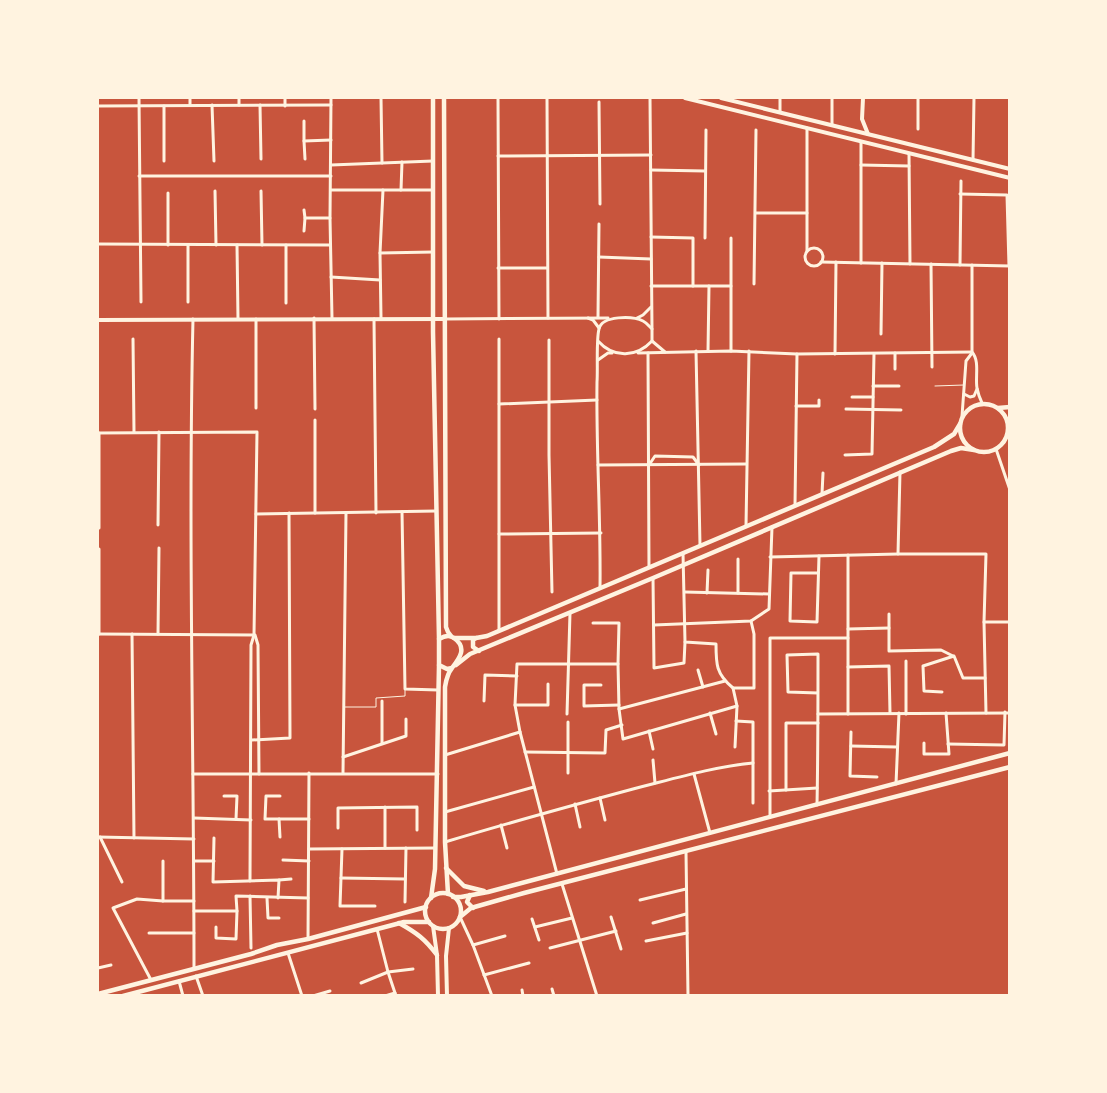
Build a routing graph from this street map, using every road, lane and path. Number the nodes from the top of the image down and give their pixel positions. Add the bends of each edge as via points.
1 (139, 98) edge
2 (190, 98) edge
3 (239, 98) edge
4 (285, 98) edge
5 (331, 98) edge
6 (381, 98) edge
7 (433, 98) edge
8 (444, 98) edge
9 (498, 98) edge
10 (547, 98) edge
11 (650, 98) edge
12 (685, 98) edge
13 (721, 98) edge
14 (780, 98) edge
15 (832, 98) edge
16 (863, 98) edge
17 (918, 98) edge
18 (974, 98) edge
19 (731, 99) edge
20 (599, 102) dead end
21 (212, 105) junction
22 (239, 105) junction
23 (260, 105) junction
24 (331, 105) junction
25 (98, 106) edge
26 (138, 106) junction
27 (164, 106) junction
28 (190, 106) junction
29 (285, 106) junction
30 (780, 112) junction
31 (862, 119) junction
32 (304, 121) dead end
33 (832, 125) junction
34 (807, 128) junction
35 (918, 129) dead end
36 (706, 130) dead end
37 (756, 130) dead end
38 (858, 132) junction
39 (868, 134) junction
40 (331, 140) junction
41 (304, 141) junction
42 (862, 142) junction
43 (909, 154) junction
44 (547, 155) junction
45 (601, 155) junction
46 (651, 155) junction
47 (498, 156) junction
48 (261, 159) dead end
49 (305, 159) dead end
50 (974, 160) junction
51 (164, 161) dead end
52 (214, 161) dead end
53 (433, 161) junction
54 (402, 162) junction
55 (382, 163) junction
56 (331, 165) junction
57 (862, 165) junction
58 (909, 166) junction
59 (1010, 169) edge
60 (651, 170) junction
61 (705, 171) junction
62 (139, 176) junction
63 (331, 176) junction
64 (1010, 178) edge
65 (960, 181) dead end
66 (331, 190) junction
67 (383, 190) junction
68 (402, 190) junction
69 (434, 190) junction
70 (215, 191) dead end
71 (262, 191) dead end
72 (168, 192) dead end
73 (960, 194) junction
74 (600, 204) dead end
75 (304, 210) dead end
76 (756, 213) junction
77 (807, 213) junction
78 (305, 218) junction
79 (330, 218) junction
80 (599, 224) dead end
81 (304, 231) dead end
82 (651, 237) junction
83 (705, 238) dead end
84 (732, 238) dead end
85 (98, 244) edge
86 (142, 244) junction
87 (168, 245) junction
88 (188, 245) junction
89 (216, 245) junction
90 (237, 245) junction
91 (262, 245) junction
92 (286, 245) junction
93 (330, 245) junction
94 (807, 251) junction
95 (434, 252) junction
96 (380, 254) junction
97 (599, 257) junction
98 (651, 259) junction
99 (821, 262) junction
100 (836, 262) junction
101 (860, 263) junction
102 (882, 263) junction
103 (910, 264) junction
104 (930, 264) junction
105 (960, 265) junction
106 (972, 265) junction
107 (1009, 266) edge
108 (498, 268) junction
109 (547, 268) junction
110 (332, 277) junction
111 (380, 280) junction
112 (754, 284) dead end
113 (651, 286) junction
114 (693, 286) junction
115 (709, 286) junction
116 (731, 286) junction
117 (141, 302) dead end
118 (188, 302) dead end
119 (286, 303) dead end
120 (652, 306) junction
121 (598, 317) junction
122 (314, 318) junction
123 (332, 318) junction
124 (374, 318) junction
125 (380, 318) junction
126 (548, 318) junction
127 (588, 318) junction
128 (612, 318) junction
129 (193, 319) junction
130 (238, 319) junction
131 (256, 319) junction
132 (433, 319) junction
133 (444, 319) junction
134 (499, 319) junction
135 (636, 319) junction
136 (98, 320) edge
137 (599, 328) junction
138 (652, 329) junction
139 (882, 334) dead end
140 (499, 339) dead end
141 (134, 340) dead end
142 (549, 340) dead end
143 (598, 341) junction
144 (652, 341) junction
145 (708, 351) junction
146 (732, 351) junction
147 (749, 351) junction
148 (696, 352) junction
149 (972, 352) junction
150 (612, 353) junction
151 (636, 353) junction
152 (665, 353) junction
153 (895, 353) junction
154 (931, 353) junction
155 (648, 354) junction
156 (797, 354) junction
157 (835, 354) junction
158 (874, 354) junction
159 (598, 361) junction
160 (932, 367) dead end
161 (896, 369) dead end
162 (964, 385) junction
163 (873, 386) junction
164 (899, 386) dead end
165 (935, 386) dead end
166 (977, 388) junction
167 (963, 393) junction
168 (852, 398) dead end
169 (873, 398) junction
170 (597, 400) junction
171 (819, 400) dead end
172 (549, 402) junction
173 (499, 404) junction
174 (982, 404) junction
175 (796, 406) junction
176 (1010, 407) edge
177 (256, 408) dead end
178 (998, 408) junction
179 (314, 409) dead end
180 (846, 409) dead end
181 (873, 409) junction
182 (901, 410) dead end
183 (962, 416) junction
184 (315, 420) dead end
185 (960, 424) junction
186 (134, 432) junction
187 (159, 432) junction
188 (190, 432) junction
189 (98, 433) edge
190 (1008, 437) edge
191 (996, 448) junction
192 (974, 450) junction
193 (845, 455) dead end
194 (898, 462) junction
195 (746, 464) junction
196 (598, 465) junction
197 (649, 465) junction
198 (699, 465) junction
199 (900, 472) junction
200 (823, 473) dead end
201 (1008, 481) edge
202 (1010, 490) edge
203 (822, 494) junction
204 (795, 505) junction
205 (402, 512) junction
206 (436, 512) junction
207 (289, 513) junction
208 (315, 513) junction
209 (346, 513) junction
210 (376, 513) junction
211 (256, 514) junction
212 (158, 525) dead end
213 (746, 526) junction
214 (772, 527) junction
215 (99, 528) dead end
216 (601, 533) junction
217 (499, 534) junction
218 (552, 534) junction
219 (700, 545) junction
220 (159, 548) dead end
221 (99, 549) dead end
222 (683, 552) junction
223 (898, 554) junction
224 (848, 555) junction
225 (819, 556) junction
226 (770, 557) junction
227 (738, 559) dead end
228 (684, 564) junction
229 (649, 567) junction
230 (708, 570) dead end
231 (818, 573) junction
232 (653, 578) junction
233 (600, 588) junction
234 (552, 592) dead end
235 (685, 592) junction
236 (707, 593) junction
237 (738, 593) junction
238 (769, 594) junction
239 (570, 613) junction
240 (889, 614) dead end
241 (751, 621) junction
242 (984, 622) junction
243 (1010, 622) edge
244 (593, 623) dead end
245 (684, 624) junction
246 (654, 625) junction
247 (889, 628) junction
248 (848, 629) junction
249 (499, 631) junction
250 (98, 634) edge
251 (132, 634) junction
252 (158, 634) junction
253 (191, 634) junction
254 (254, 635) junction
255 (453, 637) junction
256 (476, 638) junction
257 (848, 638) junction
258 (439, 639) junction
259 (685, 642) junction
260 (479, 651) junction
261 (954, 656) junction
262 (906, 661) dead end
263 (568, 664) junction
264 (618, 664) junction
265 (439, 665) junction
266 (454, 667) junction
267 (848, 667) junction
268 (698, 670) dead end
269 (517, 676) junction
270 (985, 678) junction
271 (725, 681) junction
272 (548, 684) dead end
273 (601, 685) dead end
274 (252, 687) junction
275 (259, 687) junction
276 (703, 687) junction
277 (733, 688) junction
278 (405, 689) junction
279 (438, 690) junction
280 (942, 692) dead end
281 (818, 693) junction
282 (484, 701) dead end
283 (382, 702) dead end
284 (515, 705) junction
285 (737, 706) junction
286 (344, 707) junction
287 (619, 707) junction
288 (1004, 712) junction
289 (710, 713) junction
290 (890, 713) junction
291 (899, 713) junction
292 (946, 713) junction
293 (986, 713) junction
294 (1010, 713) edge
295 (567, 714) dead end
296 (818, 714) junction
297 (848, 714) junction
298 (906, 714) junction
299 (406, 719) dead end
300 (736, 721) junction
301 (568, 722) dead end
302 (818, 723) junction
303 (622, 725) junction
304 (649, 731) junction
305 (520, 732) junction
306 (851, 732) dead end
307 (716, 734) dead end
308 (252, 740) junction
309 (259, 740) junction
310 (382, 743) junction
311 (924, 743) dead end
312 (948, 744) junction
313 (735, 746) dead end
314 (851, 746) junction
315 (898, 747) junction
316 (653, 749) dead end
317 (525, 752) junction
318 (568, 753) junction
319 (1010, 754) edge
320 (444, 756) junction
321 (344, 757) junction
322 (653, 760) dead end
323 (753, 764) junction
324 (1010, 767) edge
325 (309, 773) junction
326 (343, 773) junction
327 (568, 773) dead end
328 (194, 774) junction
329 (252, 774) junction
330 (259, 774) junction
331 (438, 774) junction
332 (694, 774) junction
333 (877, 777) dead end
334 (655, 783) junction
335 (896, 784) junction
336 (534, 786) junction
337 (818, 788) junction
338 (769, 790) junction
339 (786, 790) junction
340 (224, 796) dead end
341 (280, 796) dead end
342 (899, 796) junction
343 (600, 798) junction
344 (753, 803) dead end
345 (575, 804) junction
346 (818, 805) junction
347 (385, 808) junction
348 (444, 812) junction
349 (540, 813) junction
350 (770, 817) junction
351 (194, 818) junction
352 (280, 819) junction
353 (309, 819) junction
354 (236, 820) junction
355 (251, 820) junction
356 (605, 820) dead end
357 (501, 825) junction
358 (580, 827) dead end
359 (338, 828) dead end
360 (417, 830) dead end
361 (710, 833) junction
362 (99, 837) edge
363 (280, 837) dead end
364 (134, 838) junction
365 (214, 838) dead end
366 (194, 840) junction
367 (444, 842) junction
368 (385, 848) junction
369 (406, 848) junction
370 (436, 848) junction
371 (507, 848) dead end
372 (309, 849) junction
373 (342, 849) junction
374 (686, 852) junction
375 (283, 860) dead end
376 (163, 861) dead end
377 (194, 861) junction
378 (214, 861) junction
379 (309, 861) junction
380 (446, 868) junction
381 (556, 874) junction
382 (341, 878) junction
383 (291, 879) dead end
384 (405, 879) junction
385 (279, 880) junction
386 (250, 881) junction
387 (122, 882) dead end
388 (562, 884) junction
389 (686, 889) junction
390 (488, 892) junction
391 (450, 895) junction
392 (470, 895) junction
393 (250, 896) junction
394 (267, 898) junction
395 (278, 898) junction
396 (308, 898) junction
397 (431, 898) junction
398 (640, 900) dead end
399 (164, 901) junction
400 (194, 902) junction
401 (405, 902) dead end
402 (375, 906) dead end
403 (426, 907) junction
404 (473, 908) junction
405 (194, 911) junction
406 (237, 911) junction
407 (686, 914) junction
408 (460, 916) junction
409 (611, 917) dead end
410 (279, 918) dead end
411 (572, 918) junction
412 (532, 919) dead end
413 (399, 924) junction
414 (431, 924) junction
415 (653, 924) dead end
416 (534, 926) junction
417 (216, 927) dead end
418 (449, 928) junction
419 (377, 929) junction
420 (616, 932) junction
421 (148, 933) dead end
422 (687, 933) junction
423 (194, 934) junction
424 (505, 936) dead end
425 (308, 939) junction
426 (539, 940) dead end
427 (580, 941) junction
428 (646, 942) dead end
429 (473, 945) junction
430 (251, 948) dead end
431 (550, 948) dead end
432 (622, 949) dead end
433 (288, 952) junction
434 (437, 955) junction
435 (529, 963) dead end
436 (111, 965) dead end
437 (98, 968) edge
438 (194, 968) junction
439 (414, 969) dead end
440 (388, 972) junction
441 (484, 975) junction
442 (196, 976) junction
443 (150, 980) junction
444 (178, 981) junction
445 (361, 983) dead end
446 (552, 989) dead end
447 (522, 990) dead end
448 (330, 991) dead end
449 (98, 994) edge
450 (396, 994) edge
451 (123, 996) edge
452 (183, 996) edge
453 (203, 996) edge
454 (302, 996) edge
455 (313, 996) edge
456 (385, 996) edge
457 (438, 996) edge
458 (447, 996) edge
459 (492, 996) edge
460 (523, 996) edge
461 (554, 996) edge
462 (597, 996) edge
463 (688, 996) edge

1 - 26 street
2 - 28 street
3 - 22 street
4 - 29 street
5 - 24 street
6 - 55 street
7 - 53 main road
8 - 133 main road
9 - 47 street
10 - 44 street
11 - 46 street
12 - 34 street
13 - 19 street
14 - 30 street
15 - 33 street
16 - 31 street
17 - 35 street
18 - 50 street
19 - 30 street
20 - 45 street
21 - 22 street
21 - 28 street
21 - 52 street
22 - 23 street
23 - 29 street
23 - 48 street
24 - 29 street
24 - 40 street
25 - 26 street
26 - 27 street
26 - 62 street
27 - 28 street
27 - 51 street
30 - 33 street
31 - 38 street
31 - 39 street
32 - 41 street
33 - 38 street
34 - 42 street
34 - 77 street
36 - 61 street
37 - 76 street
38 - 39 street
39 - 50 street
40 - 41 street
40 - 56 street
41 - 49 street
42 - 43 street
42 - 57 street
43 - 58 street
43 - 64 street
44 - 45 street
44 - 47 street
44 - 109 street
45 - 46 street
45 - 74 street
46 - 60 street
47 - 108 street
50 - 59 street
53 - 54 street
53 - 69 main road
54 - 55 street
54 - 68 street
55 - 56 street
56 - 63 street
57 - 58 street
57 - 101 street
58 - 103 street
60 - 61 street
60 - 82 street
61 - 83 street
62 - 63 street
62 - 86 street
63 - 66 street
65 - 73 street
66 - 67 street
66 - 79 street
67 - 68 street
67 - 96 street
68 - 69 street
69 - 95 main road
70 - 89 street
71 - 91 street
72 - 87 street
73 - 105 street
73 - 107 street via 1007,195
75 - 78 street
76 - 77 street
76 - 112 street
77 - 94 street
78 - 79 street
78 - 81 street
79 - 93 street
80 - 97 street
82 - 98 street
82 - 114 street via 692,238
84 - 116 street
85 - 86 street
86 - 87 street
86 - 117 street
87 - 88 street
88 - 89 street
88 - 118 street
89 - 90 street
90 - 91 street
90 - 130 street
91 - 92 street
92 - 93 street
92 - 119 street
93 - 110 street
94 - 99 street via 820,251
94 - 99 street via 808,264 816,266
95 - 96 street
95 - 132 main road
96 - 111 street
97 - 98 street
97 - 121 street
98 - 113 street
99 - 100 street
100 - 101 street
100 - 157 street
101 - 102 street
102 - 103 street
102 - 139 street
103 - 104 street
104 - 105 street
104 - 154 street
105 - 106 street
106 - 107 street
106 - 149 street
108 - 109 street
108 - 134 street
109 - 126 street
110 - 111 street
110 - 123 street
111 - 125 street
113 - 114 street
113 - 120 street
114 - 115 street
115 - 116 street
115 - 145 street
116 - 146 street
120 - 135 street
120 - 138 street
121 - 127 street
121 - 128 street
122 - 123 street
122 - 131 street
122 - 179 street
123 - 124 street
124 - 125 street
124 - 210 street
125 - 132 street
126 - 127 street
126 - 134 street
127 - 137 street
128 - 135 street
128 - 137 street
129 - 130 street
129 - 136 street
129 - 188 street
130 - 131 street
131 - 177 street
132 - 133 street
132 - 206 main road
133 - 134 street
133 - 255 main road via 446,627
135 - 138 street
137 - 143 street
138 - 144 street
140 - 173 street
141 - 186 street
142 - 172 street
143 - 150 street
143 - 159 street
144 - 151 street
144 - 152 street
145 - 146 street
145 - 148 street
146 - 147 street
147 - 156 street
147 - 195 street
148 - 152 street
148 - 198 street
149 - 154 street
149 - 162 street via 966,361
149 - 166 street via 976,360
150 - 151 street
150 - 159 street
151 - 155 street
152 - 155 street
153 - 154 street
153 - 158 street
153 - 161 street
154 - 160 street
155 - 197 street
156 - 157 street
156 - 175 street
157 - 158 street
158 - 163 street
159 - 170 street
162 - 165 lane
162 - 167 street
163 - 164 street
163 - 169 street
166 - 167 street via 974,396
166 - 174 street
167 - 183 street
168 - 169 street
169 - 181 street
170 - 172 street
170 - 196 street
171 - 175 street via 819,406
172 - 173 street
172 - 218 street
173 - 217 street
174 - 178 main road
174 - 183 main road via 974,405
175 - 204 street
176 - 178 main road
178 - 190 main road via 1008,422
180 - 181 street
181 - 182 street
181 - 193 street via 872,454
183 - 185 main road
184 - 208 street
185 - 192 main road via 962,439
185 - 194 main road via 954,434 934,447
186 - 187 street
186 - 189 street
187 - 188 street
187 - 212 street
188 - 211 street via 257,432
188 - 253 street
189 - 215 street
190 - 191 main road
191 - 192 main road via 981,452
191 - 201 street
192 - 199 main road via 951,450
194 - 199 main road
194 - 203 main road
195 - 198 street
195 - 213 street
196 - 197 street
196 - 216 street
197 - 198 street
197 - 198 street via 656,456 693,457
197 - 229 street
198 - 219 street
199 - 214 main road
199 - 223 street
200 - 203 street
201 - 202 street
203 - 204 main road
204 - 213 main road
205 - 206 street
205 - 210 street
205 - 278 street
206 - 258 main road
207 - 208 street
207 - 211 street
207 - 309 street via 290,738
208 - 209 street
209 - 210 street
209 - 286 street
211 - 254 street
213 - 219 main road
214 - 226 street
214 - 228 main road
216 - 218 street
216 - 233 street
217 - 218 street
217 - 249 street
218 - 234 street
219 - 222 main road
220 - 252 street
221 - 250 street
222 - 228 street
222 - 229 main road
223 - 224 street
223 - 242 street via 986,554
224 - 225 street
224 - 248 street
225 - 226 street
225 - 231 street
226 - 238 street
227 - 237 street
228 - 232 main road
228 - 235 street
229 - 233 main road
230 - 236 street
231 - 231 street via 817,622 790,621 791,573
232 - 239 main road
232 - 246 street
233 - 249 main road
235 - 236 street
235 - 245 street
236 - 237 street
237 - 238 street
238 - 241 street via 769,610
239 - 260 main road
239 - 263 street
240 - 247 street
241 - 245 street
241 - 277 street via 754,688
242 - 243 street
242 - 270 street
244 - 264 street via 619,623
245 - 246 street
245 - 259 street
246 - 259 street via 654,668 684,663
247 - 248 street
247 - 261 street via 889,651 941,650
248 - 257 street
249 - 256 main road
250 - 251 street
251 - 252 street
251 - 364 street
252 - 253 street
253 - 254 street
253 - 328 street
254 - 274 street via 251,645
254 - 275 street via 258,645
255 - 256 main road
255 - 258 main road
255 - 266 main road via 461,651
256 - 260 main road via 472,644
257 - 267 street
257 - 338 street via 770,638
258 - 265 main road
259 - 271 street via 716,644 716,665
260 - 266 main road
261 - 270 street via 963,678
261 - 280 street via 923,666 924,691
262 - 298 street
263 - 264 street
263 - 269 street via 517,664
263 - 295 street
264 - 287 street
265 - 266 main road via 447,669
265 - 279 main road
266 - 320 main road via 445,687
267 - 290 street via 889,666
267 - 297 street
268 - 276 street
269 - 282 street via 485,675
269 - 284 street
270 - 293 street
271 - 276 street
271 - 277 street
272 - 284 street via 548,705
273 - 287 street via 584,685 584,706
274 - 275 street
274 - 308 street
275 - 309 street
276 - 287 street
277 - 285 street
278 - 279 street
278 - 286 lane via 405,696 376,698 376,707
279 - 331 main road
281 - 281 street via 818,654 787,655 788,692
281 - 296 street
283 - 310 street
284 - 305 street
285 - 289 street
285 - 300 street
286 - 321 street
287 - 303 street
288 - 293 street
288 - 294 street
288 - 312 street via 1004,745
289 - 304 street
289 - 307 street
290 - 291 street
290 - 297 street
291 - 298 street
291 - 315 street
292 - 293 street
292 - 298 street
292 - 312 street
296 - 297 street
296 - 302 street
299 - 310 street via 406,736
300 - 313 street
300 - 323 street via 753,722
301 - 318 street
302 - 337 street
302 - 339 street via 786,723
303 - 304 street via 623,739
303 - 318 street via 606,730 606,754
304 - 316 street
305 - 317 street
305 - 320 street
306 - 314 street
308 - 309 street
308 - 329 street
309 - 330 street
310 - 321 street
311 - 312 street via 924,754 948,754
314 - 315 street
314 - 333 street via 850,776
315 - 335 street
317 - 318 street
317 - 336 street
318 - 327 street
319 - 335 main road
320 - 348 main road
321 - 326 street
322 - 334 street
323 - 332 street via 726,766
323 - 344 street
324 - 342 main road
325 - 326 street
325 - 330 street
325 - 353 street
326 - 331 street
328 - 329 street
328 - 351 street
329 - 330 street
329 - 355 street
331 - 370 main road
332 - 334 street
332 - 361 street
334 - 343 street
335 - 342 main road
335 - 346 main road
336 - 348 street
336 - 349 street
337 - 339 street
337 - 346 street
338 - 339 street
338 - 350 street
340 - 354 street via 237,796
341 - 352 street via 266,796 266,819
342 - 374 main road
343 - 345 street
343 - 356 street
345 - 349 street
345 - 358 street
346 - 350 main road
347 - 359 street via 338,808
347 - 360 street via 417,807
347 - 368 street
348 - 367 main road
349 - 357 street
349 - 381 street
350 - 361 main road
351 - 354 street
351 - 366 street
352 - 353 street
352 - 363 street
353 - 372 street
354 - 355 street
355 - 386 street
357 - 367 street
357 - 371 street
361 - 381 main road
362 - 364 street
362 - 387 street
364 - 366 street
365 - 378 street
366 - 377 street
367 - 380 main road
368 - 369 street
368 - 373 street
369 - 370 street
369 - 384 street
370 - 397 main road
372 - 373 street
372 - 379 street
373 - 382 street
374 - 388 main road
374 - 389 street
375 - 379 street
376 - 399 street
377 - 378 street
377 - 400 street
378 - 386 street via 213,882
379 - 396 street
380 - 390 main road via 464,886
380 - 391 main road
381 - 390 main road
382 - 384 street
382 - 402 street via 340,906
383 - 385 street
384 - 401 street
385 - 386 street
385 - 395 street
388 - 404 main road
388 - 411 street
389 - 398 street
389 - 407 street
390 - 392 main road
391 - 392 main road
391 - 397 main road via 442,893
391 - 408 main road via 460,906
392 - 404 main road via 467,902
393 - 394 street
393 - 406 street via 236,896
393 - 430 street
394 - 395 street
394 - 410 street via 268,918
395 - 396 street
396 - 425 street
397 - 403 main road
399 - 400 street
399 - 443 street via 137,900 113,908
400 - 405 street
403 - 414 main road via 426,918
403 - 425 main road
404 - 408 main road
405 - 406 street
405 - 423 street
406 - 417 street via 236,939 216,938
407 - 415 street
407 - 422 street
408 - 418 main road
408 - 429 street
409 - 420 street
411 - 416 street
411 - 427 street
412 - 416 street
413 - 414 main road via 418,921
413 - 419 main road
413 - 434 main road via 426,940
414 - 418 main road
414 - 434 street
416 - 426 street
418 - 458 street
419 - 433 main road
419 - 440 street
420 - 427 street
420 - 432 street
421 - 423 street
422 - 428 street
422 - 463 street
423 - 438 street
424 - 429 street
425 - 438 main road
427 - 431 street
427 - 462 street
429 - 441 street
433 - 442 main road
433 - 454 street
434 - 457 street
435 - 441 street
436 - 437 street
438 - 443 main road
439 - 440 street
440 - 445 street
440 - 450 street
441 - 459 street
442 - 444 main road
442 - 453 street
443 - 449 main road
444 - 451 main road
444 - 452 street
446 - 461 street
447 - 460 street
448 - 455 street
450 - 456 street

